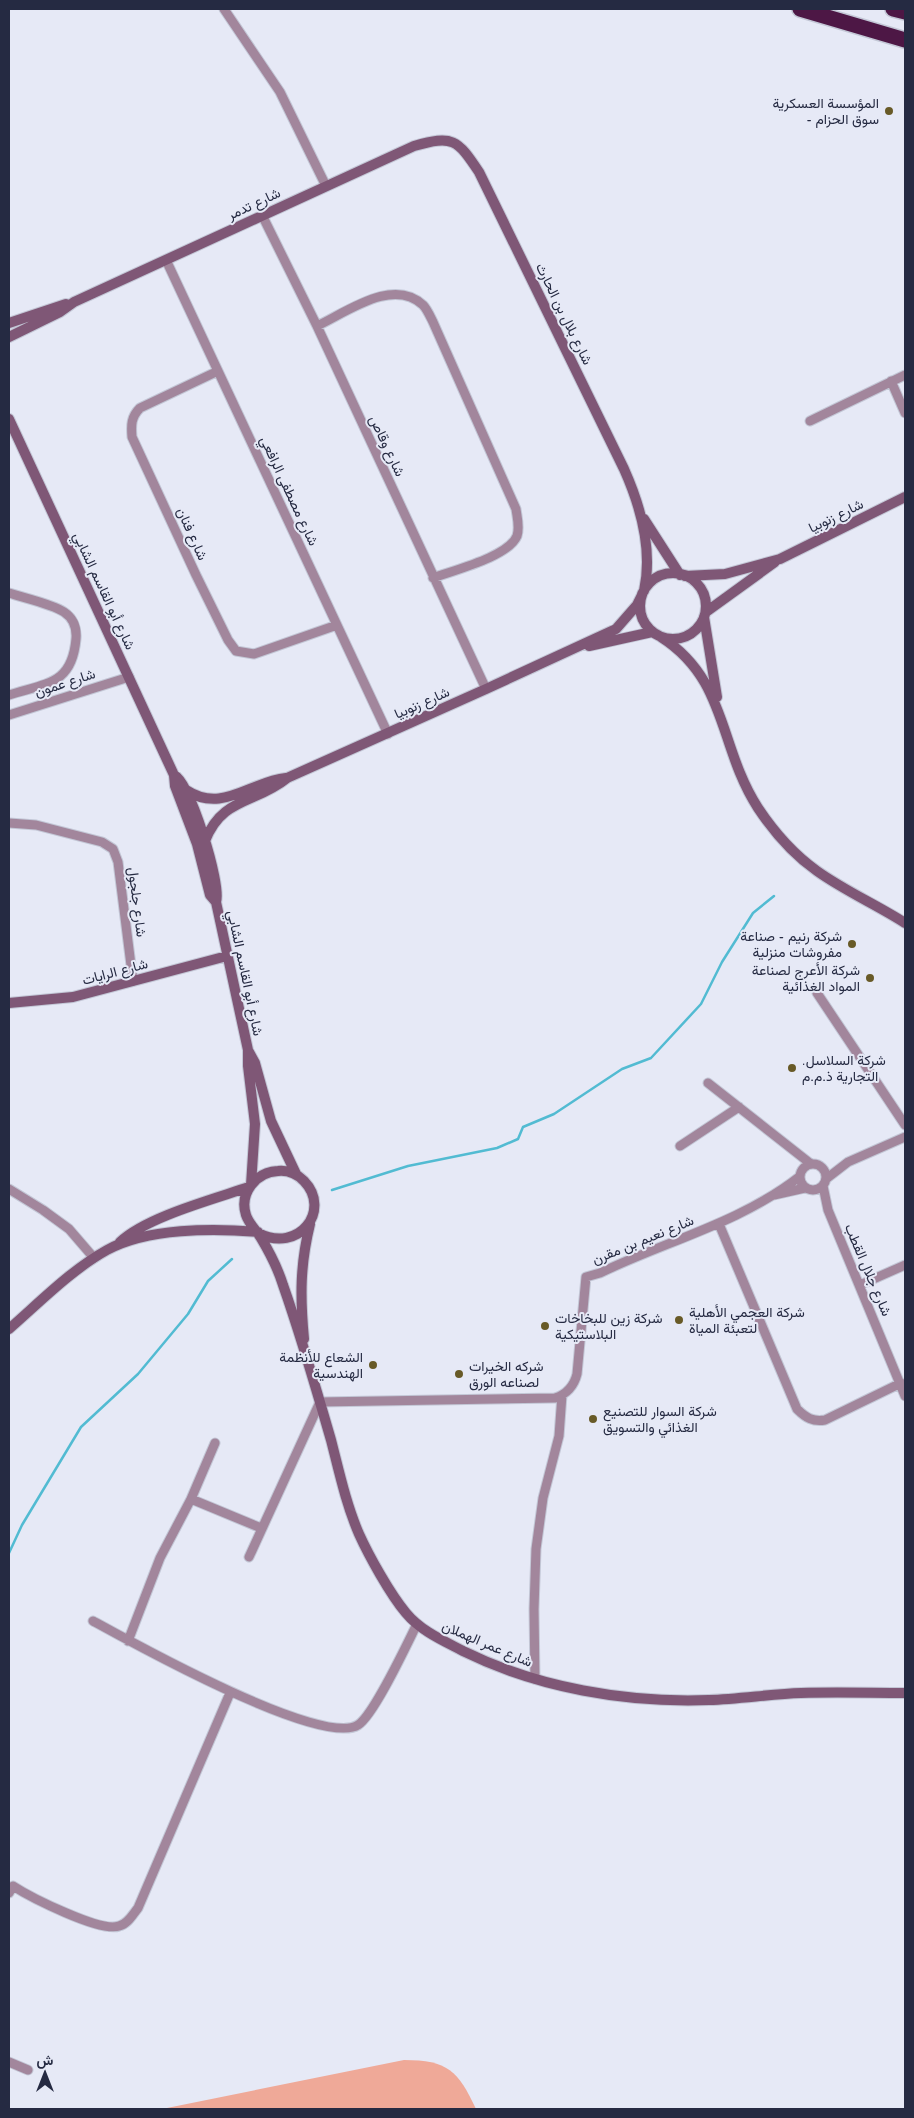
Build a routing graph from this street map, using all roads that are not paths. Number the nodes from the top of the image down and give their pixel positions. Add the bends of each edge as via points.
1 (224, 9) edge
2 (800, 9) edge
3 (893, 9) edge
4 (905, 12) edge
5 (905, 40) edge
6 (448, 140) joint
7 (326, 186) junction
8 (262, 215) junction
9 (166, 260) junction
10 (74, 302) junction
11 (9, 323) edge
12 (317, 326) junction
13 (9, 337) edge
14 (218, 371) junction
15 (905, 375) edge
16 (891, 381) junction
17 (905, 413) edge
18 (9, 419) edge
19 (810, 421) dead end
20 (905, 497) edge
21 (640, 512) junction
22 (665, 553) junction
23 (648, 554) junction
24 (780, 559) junction
25 (683, 575) junction
26 (433, 578) junction
27 (9, 593) edge
28 (643, 593) junction
29 (705, 615) junction
30 (337, 625) junction
31 (656, 634) junction
32 (569, 651) junction
33 (129, 677) junction
34 (486, 689) junction
35 (9, 695) edge
36 (719, 711) junction
37 (9, 716) edge
38 (388, 734) junction
39 (174, 775) junction
40 (287, 778) junction
41 (186, 790) junction
42 (9, 823) edge
43 (205, 841) junction
44 (216, 902) junction
45 (905, 923) edge
46 (227, 956) junction
47 (133, 981) junction
48 (817, 993) dead end
49 (9, 1003) edge
50 (248, 1050) junction
51 (708, 1083) dead end
52 (738, 1107) junction
53 (905, 1125) edge
54 (905, 1137) edge
55 (680, 1146) dead end
56 (786, 1146) junction
57 (848, 1162) junction
58 (815, 1164) junction
59 (800, 1173) junction
60 (296, 1174) junction
61 (824, 1183) junction
62 (250, 1186) junction
63 (9, 1189) edge
64 (809, 1190) junction
65 (769, 1196) junction
66 (828, 1210) junction
67 (311, 1219) junction
68 (719, 1224) junction
69 (258, 1232) junction
70 (118, 1245) junction
71 (94, 1258) junction
72 (905, 1265) edge
73 (860, 1285) junction
74 (9, 1329) edge
75 (306, 1352) junction
76 (901, 1384) junction
77 (562, 1395) junction
78 (905, 1396) edge
79 (320, 1402) junction
80 (215, 1443) dead end
81 (191, 1499) junction
82 (261, 1528) junction
83 (249, 1557) dead end
84 (93, 1621) dead end
85 (417, 1624) junction
86 (128, 1641) junction
87 (535, 1679) junction
88 (230, 1693) junction
89 (905, 1693) edge
90 (10, 1887) edge
91 (9, 2062) edge
92 (28, 2070) dead end

1 - 7 street via 280,92
2 - 5 highway
3 - 4 highway
6 - 7 street, شارع تدمر via 414,146
6 - 21 street, شارع بلال بن الحارث via 463,148 479,172 620,460
7 - 8 street, شارع تدمر
8 - 9 street, شارع تدمر
8 - 12 street, شارع وقاص
9 - 10 street, شارع تدمر
9 - 14 street, شارع مصطفى الرافعي
10 - 11 street, شارع تدمر
10 - 13 street, شارع تدمر
12 - 26 street, شارع وقاص
12 - 26 street via 379,296 396,293 409,296 424,306 433,322 516,508 519,526 517,536 500,553
14 - 30 street, شارع مصطفى الرافعي
14 - 30 street, شارع فنان via 140,408 131,426 132,437 196,575 236,651 254,654
15 - 16 street
16 - 17 street
16 - 19 street
18 - 33 street, شارع أبو القاسم الشابي
20 - 24 street, شارع زنوبيا
21 - 22 street, شارع بلال بن الحارث
21 - 23 street, شارع بلال بن الحارث
22 - 23 street
22 - 25 street, شارع بلال بن الحارث
23 - 28 street, شارع بلال بن الحارث
24 - 25 street, شارع زنوبيا via 725,574
24 - 29 street, شارع زنوبيا
25 - 28 street via 663,575
25 - 29 street via 693,580 704,594
26 - 34 street, شارع وقاص
27 - 35 street via 63,612 74,624 76,634 75,651 63,675
28 - 31 street via 641,615
28 - 32 street, شارع زنوبيا via 630,615 616,629
29 - 31 street via 691,634 682,638 671,639
29 - 36 street
30 - 38 street, شارع مصطفى الرافعي
31 - 32 street, شارع زنوبيا
31 - 36 street via 678,648 698,670
32 - 34 street, شارع زنوبيا
33 - 37 street, شارع عمون
33 - 39 street, شارع أبو القاسم الشابي
34 - 38 street, شارع زنوبيا
36 - 45 street via 743,783 784,842 818,872
38 - 40 street, شارع زنوبيا
39 - 41 street, شارع أبو القاسم الشابي
39 - 44 street, شارع أبو القاسم الشابي via 175,786 198,844 210,895
40 - 41 street, شارع زنوبيا via 266,782 220,800 202,799
40 - 43 street, شارع زنوبيا via 225,811 213,824
41 - 43 street, شارع أبو القاسم الشابي
42 - 47 street, شارع جلجول via 36,825 102,842 113,850 118,862
43 - 44 street, شارع أبو القاسم الشابي via 217,890
44 - 46 street, شارع أبو القاسم الشابي
46 - 47 street, شارع الرايات
46 - 50 street, شارع أبو القاسم الشابي
47 - 49 street, شارع الرايات via 73,997
48 - 53 street
50 - 60 street, شارع أبو القاسم الشابي via 255,1063 271,1121
50 - 62 street, شارع أبو القاسم الشابي via 255,1124
51 - 52 street
52 - 55 street
52 - 56 street
54 - 57 street
56 - 58 street
56 - 59 street
57 - 58 street
57 - 61 street
58 - 59 street
58 - 61 street via 825,1172
59 - 64 street via 800,1182
59 - 65 street, شارع نعيم بن مقرن
60 - 62 street via 284,1170 271,1171
60 - 67 street via 312,1194 314,1209
61 - 64 street
61 - 66 street, شارع جلال القطب
62 - 69 street via 245,1211 247,1219
62 - 70 street via 149,1223 127,1235
63 - 71 street via 69,1230
64 - 65 street, شارع نعيم بن مقرن
64 - 66 street, شارع جلال القطب
65 - 68 street, شارع نعيم بن مقرن
66 - 73 street, شارع جلال القطب
67 - 69 street via 304,1229 282,1240
67 - 75 street, شارع عمر الهملان via 300,1282
68 - 76 street via 802,1415 817,1421 825,1420
68 - 77 street, شارع نعيم بن مقرن via 586,1277 577,1374 575,1382
69 - 70 street via 188,1231
69 - 75 street, شارع عمر الهملان via 276,1268
70 - 71 street
71 - 74 street
72 - 73 street
73 - 76 street, شارع جلال القطب
75 - 79 street, شارع عمر الهملان
76 - 78 street, شارع جلال القطب
77 - 79 street via 555,1398
77 - 87 street via 559,1436 543,1498 536,1550
79 - 82 street
79 - 85 street, شارع عمر الهملان via 358,1532 376,1567 406,1613
80 - 81 street
81 - 82 street
81 - 86 street via 160,1558
82 - 83 street
84 - 86 street
85 - 87 street, شارع عمر الهملان via 479,1659
85 - 88 street via 371,1712 357,1726 327,1728
86 - 88 street
87 - 89 street, شارع عمر الهملان via 571,1688 662,1700 801,1693
88 - 90 street via 138,1908 128,1921 107,1928
91 - 92 street

